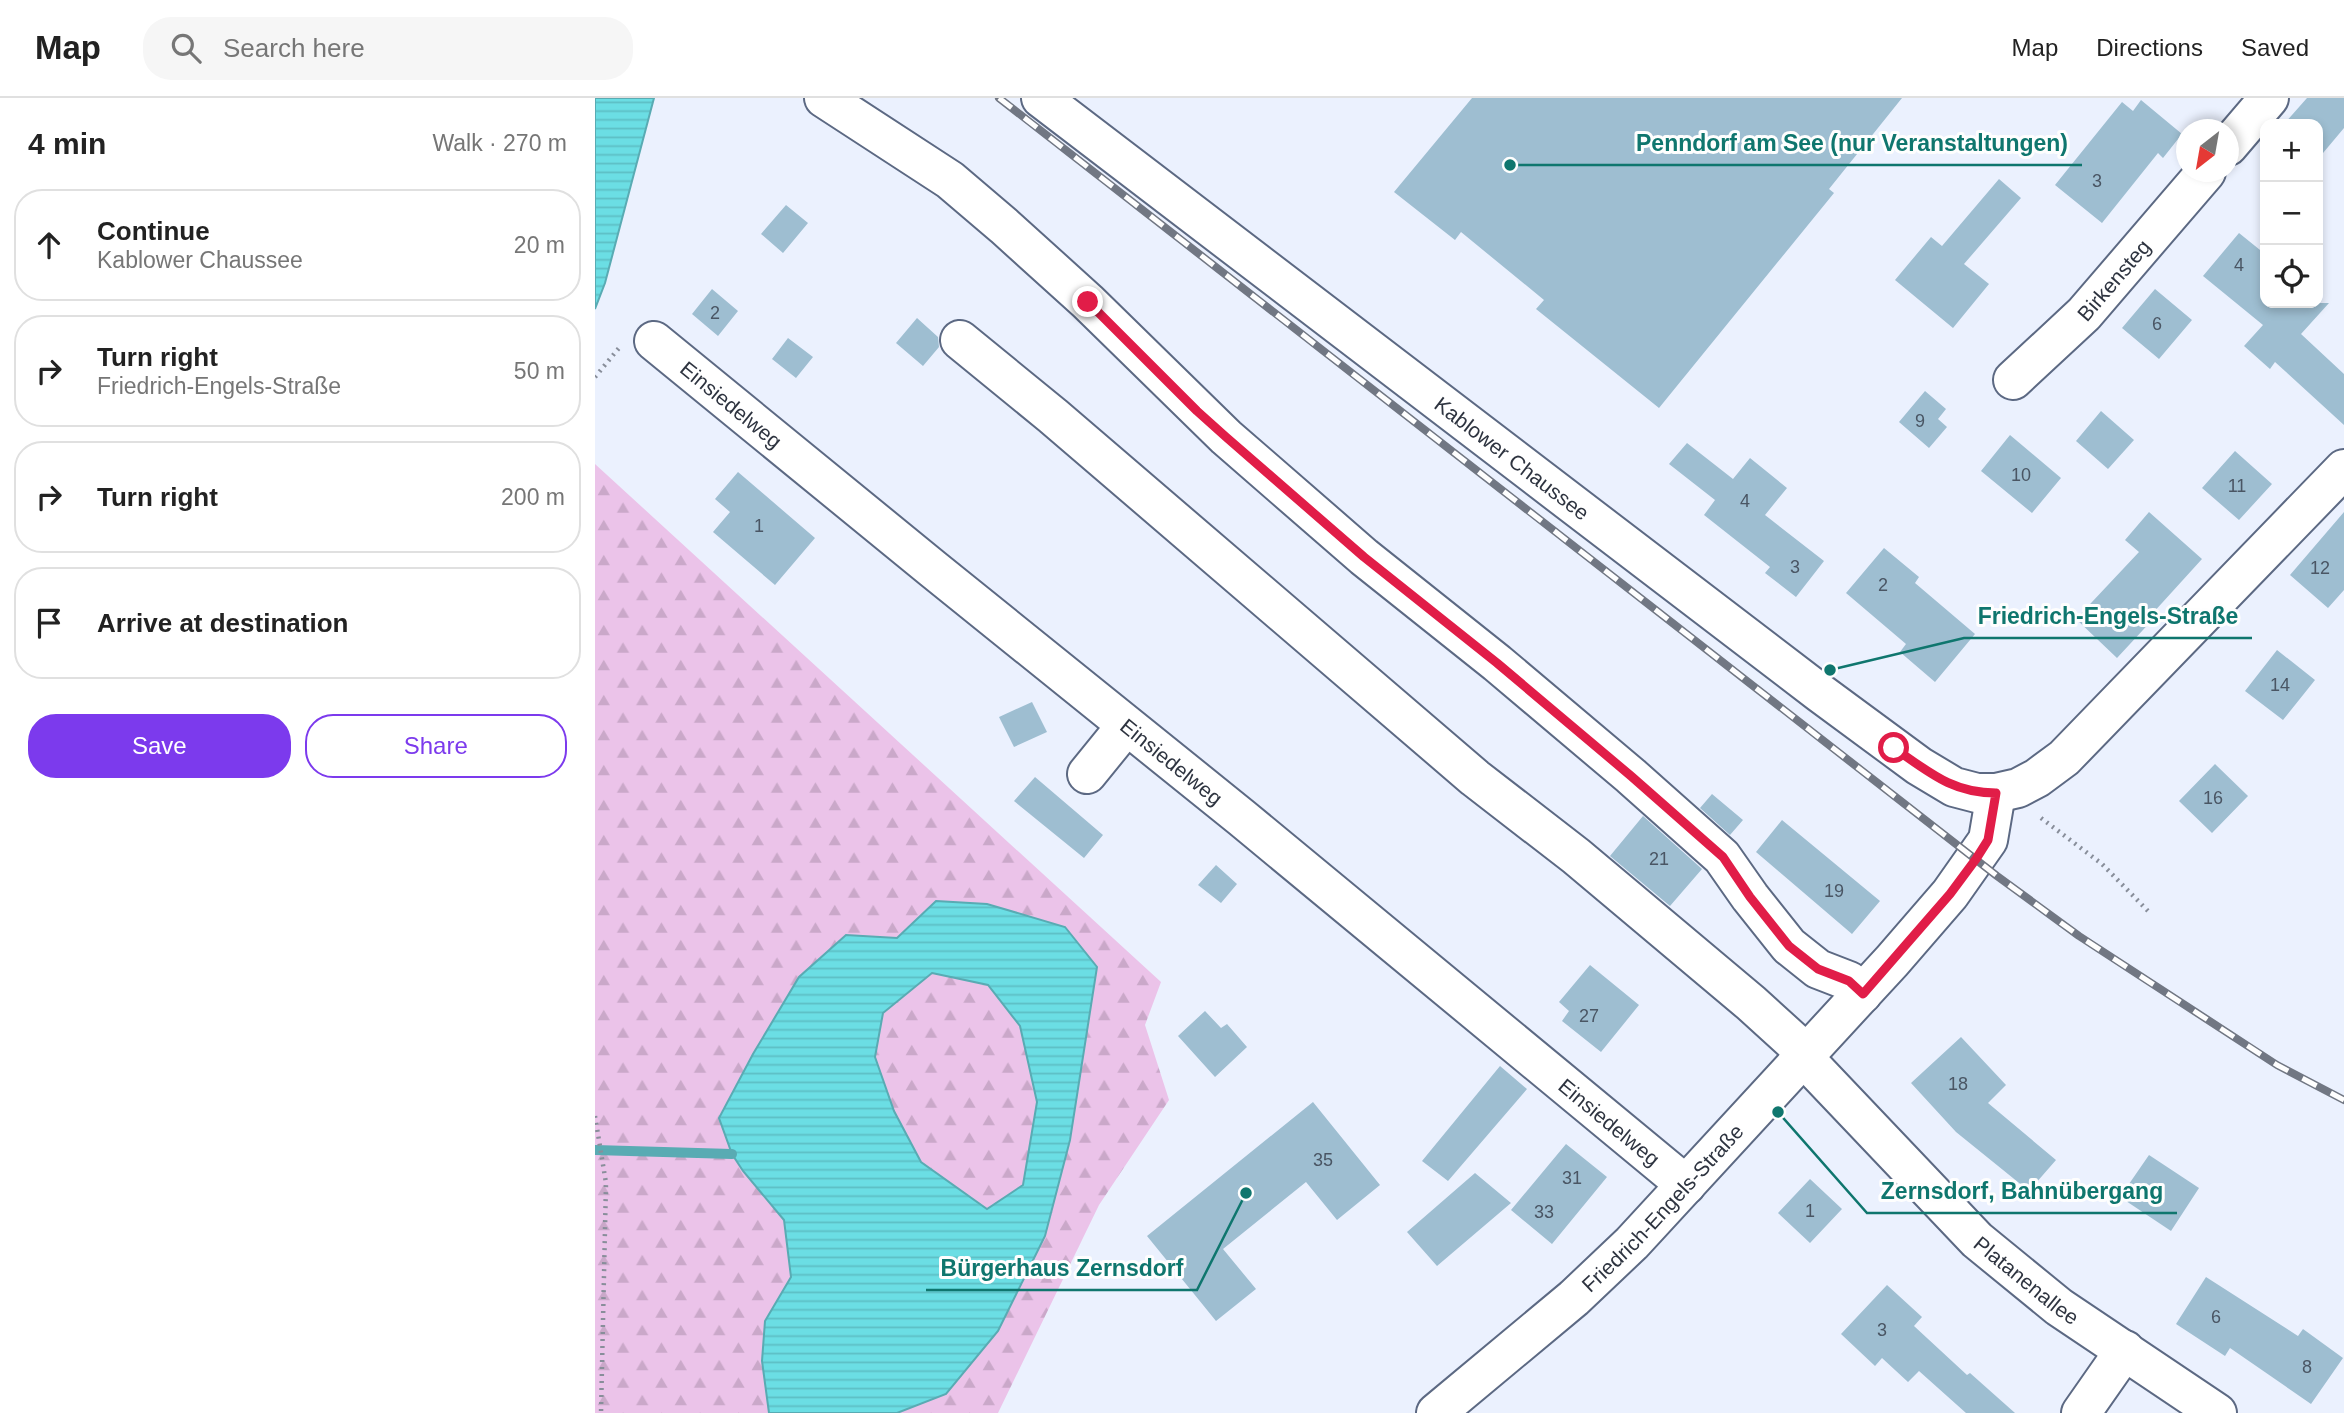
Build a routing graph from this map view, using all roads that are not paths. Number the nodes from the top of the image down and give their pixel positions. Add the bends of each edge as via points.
1 (824, 98) edge
2 (1041, 98) edge
3 (2269, 98) edge
4 (2239, 133) edge
5 (2197, 182) edge
6 (960, 340) dead end
7 (655, 341) dead end
8 (2013, 380) dead end
9 (2344, 469) edge
10 (1126, 726) junction
11 (1087, 774) dead end
12 (2007, 791) junction
13 (1863, 994) junction
14 (1805, 1056) junction
15 (1686, 1185) junction
16 (2125, 1350) junction
17 (1436, 1413) edge
18 (2081, 1413) edge
19 (2217, 1413) edge

1 - 13 street via 950,180 995,218 1226,437 1723,857 1789,946 1818,969 1849,981
2 - 12 street, Kablower Chaussee via 1894,748 1954,787 1977,793
3 - 4 street
5 - 8 street, Birkensteg via 2084,314
6 - 14 street, Platanenallee via 1475,778 1751,1003
7 - 10 street, Einsiedelweg
9 - 12 street via 2064,758 2037,778
10 - 11 street
10 - 15 street, Einsiedelweg
12 - 13 street, Friedrich-Engels-Straße via 1976,859
13 - 14 street, Friedrich-Engels-Straße
14 - 15 street, Friedrich-Engels-Straße
14 - 16 street, Platanenallee via 1977,1240 2059,1307
15 - 17 street, Friedrich-Engels-Straße via 1574,1298
16 - 18 street
16 - 19 street, Platanenallee

